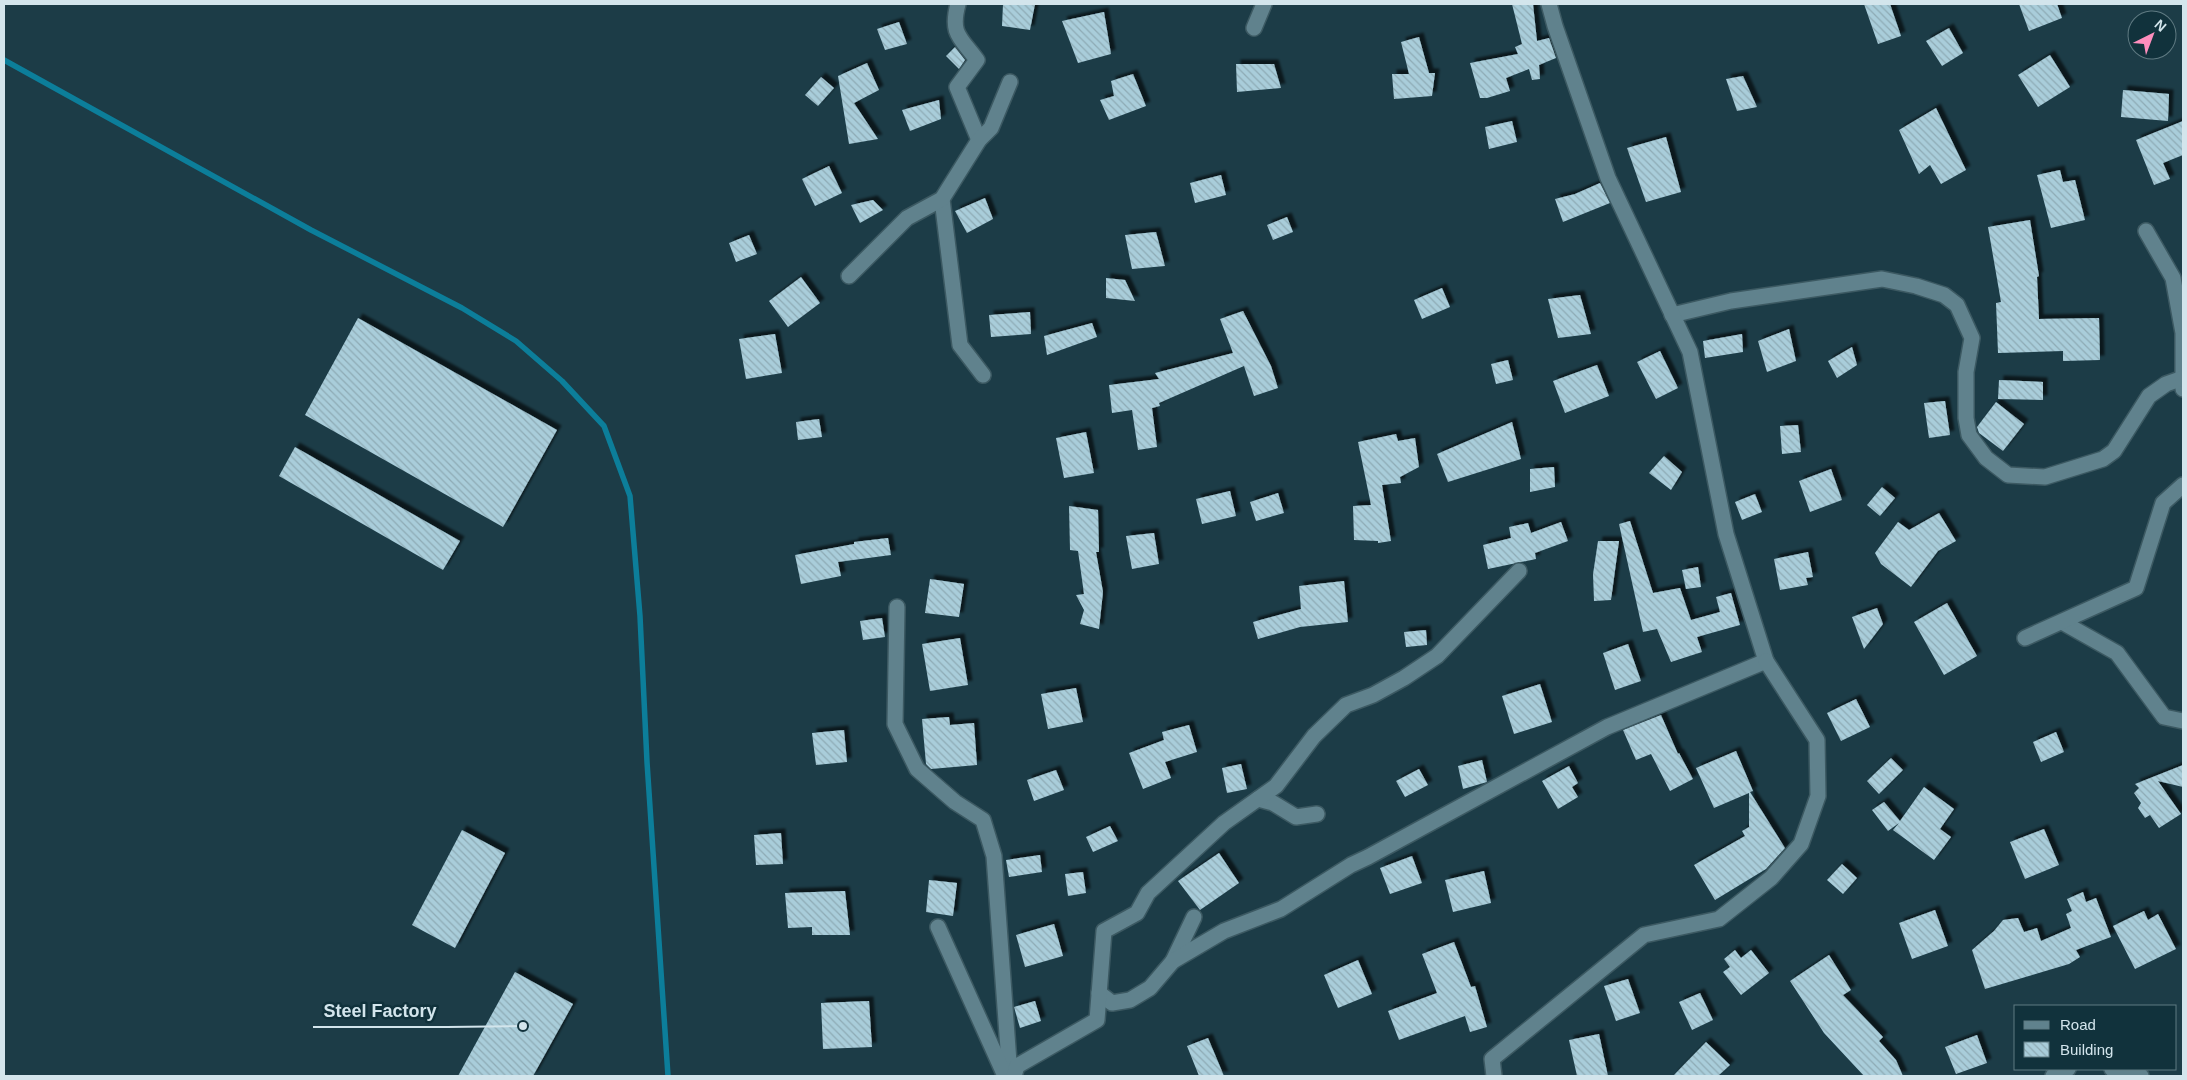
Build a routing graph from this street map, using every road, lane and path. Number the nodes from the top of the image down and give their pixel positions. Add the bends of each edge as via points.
1 (958, 4) edge
2 (1264, 4) edge
3 (1549, 4) edge
4 (1254, 28) dead end
5 (1010, 82) dead end
6 (979, 140) junction
7 (942, 199) junction
8 (2146, 231) dead end
9 (848, 276) dead end
10 (1672, 315) junction
11 (983, 375) dead end
12 (2183, 383) edge
13 (2183, 485) edge
14 (1519, 571) dead end
15 (898, 607) dead end
16 (2062, 622) junction
17 (2025, 638) dead end
18 (1766, 661) junction
19 (2183, 721) edge
20 (1258, 799) junction
21 (1317, 814) dead end
22 (1194, 917) dead end
23 (938, 927) dead end
24 (1173, 962) junction
25 (1099, 994) junction
26 (2066, 1070) edge
27 (2116, 1070) edge
28 (1005, 1076) edge
29 (1010, 1076) edge
30 (1014, 1076) edge
31 (1494, 1076) edge
32 (2053, 1076) edge
33 (2141, 1076) edge

1 - 6 street via 955,32 977,60 957,87
2 - 4 street
3 - 10 street via 1608,178
5 - 6 street via 991,128
6 - 7 street
7 - 9 street via 907,218
7 - 11 street via 960,345
8 - 12 street via 2173,278 2183,333
10 - 12 street via 1731,301 1882,279 1944,295 1957,305 1972,338 1966,372 1969,435 1986,458 2008,475 2045,477 2103,459 2114,452 2149,396 2166,384
10 - 18 street via 1690,352 1726,534
13 - 16 street via 2163,503 2136,588
14 - 20 street via 1437,656 1372,695 1346,705 1314,736 1276,786
15 - 29 street via 895,724 917,769 982,820 994,856
16 - 17 street
16 - 19 street via 2117,653 2164,717
18 - 24 street via 1607,727 1351,865 1281,909 1224,931
18 - 31 street via 1817,740 1818,796 1801,844 1771,878 1719,919 1644,935 1492,1059
20 - 21 street via 1296,817
20 - 25 street via 1224,823 1148,894 1137,913 1104,931
22 - 24 street
23 - 28 street
24 - 25 street via 1150,988 1130,1000 1112,1003
25 - 30 street via 1096,1020 1017,1066
26 - 32 street
27 - 33 street

